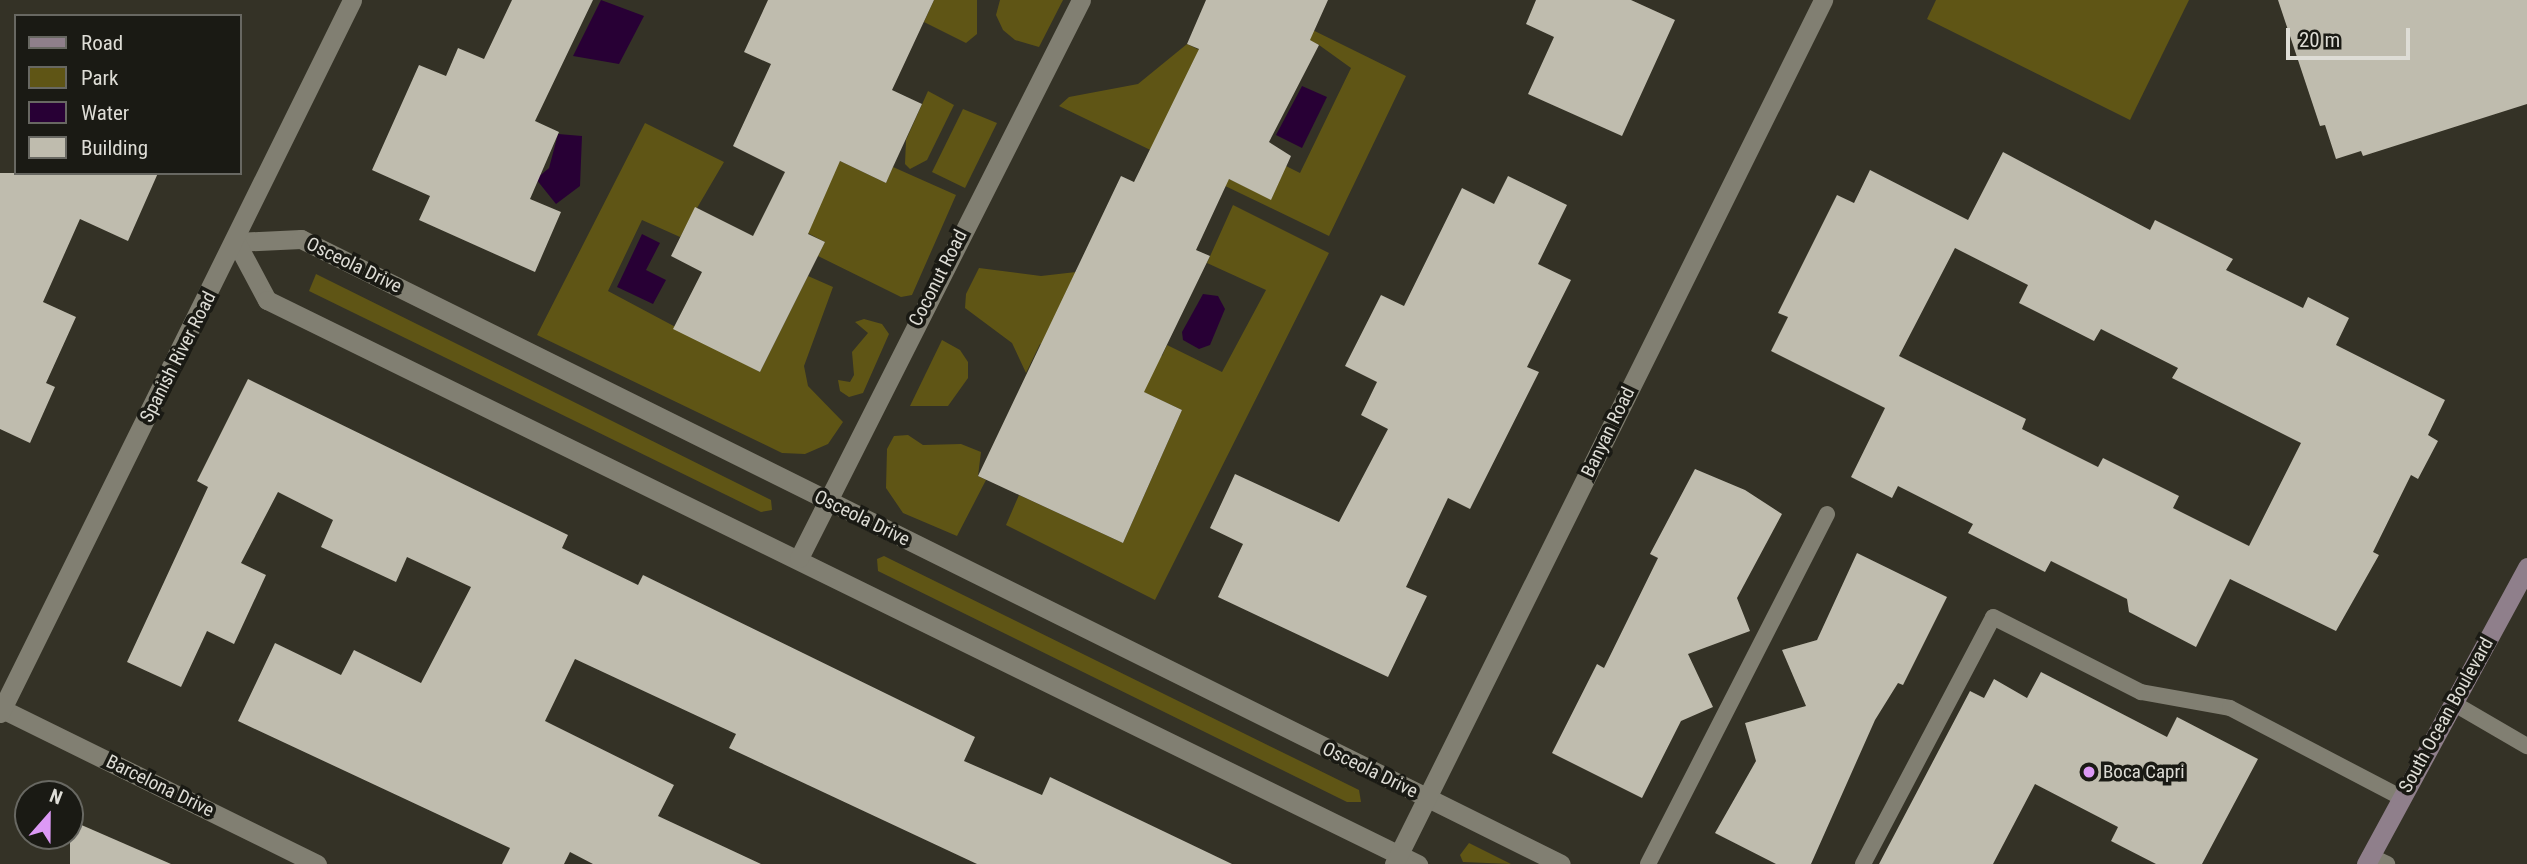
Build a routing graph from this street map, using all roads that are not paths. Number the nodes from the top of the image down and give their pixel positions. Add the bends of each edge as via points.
1 (352, 0) edge
2 (1081, 0) edge
3 (1823, 0) edge
4 (236, 242) junction
5 (829, 503) junction
6 (1827, 514) dead end
7 (799, 558) junction
8 (2527, 567) edge
9 (2453, 703) junction
10 (1, 711) edge
11 (2527, 746) edge
12 (1427, 798) junction
13 (2402, 798) junction
14 (1397, 859) edge
15 (2374, 861) edge
16 (317, 864) edge
17 (1418, 864) edge
18 (1561, 864) edge
19 (1648, 864) edge
20 (1863, 864) edge

1 - 4 street, Spanish River Road
2 - 5 street, Coconut Road
3 - 12 street, Banyan Road
4 - 5 street, Osceola Drive via 301,239
4 - 7 street via 267,300
4 - 10 street, Spanish River Road
5 - 7 street, Coconut Road
5 - 12 street, Osceola Drive
6 - 19 lane
7 - 14 street
8 - 9 main road, South Ocean Boulevard
9 - 11 lane
9 - 13 main road, South Ocean Boulevard
10 - 16 street, Barcelona Drive
12 - 14 street, Banyan Road
12 - 18 street, Osceola Drive
13 - 15 main road, South Ocean Boulevard
13 - 20 lane via 2230,708 2141,692 1993,617
14 - 17 street

